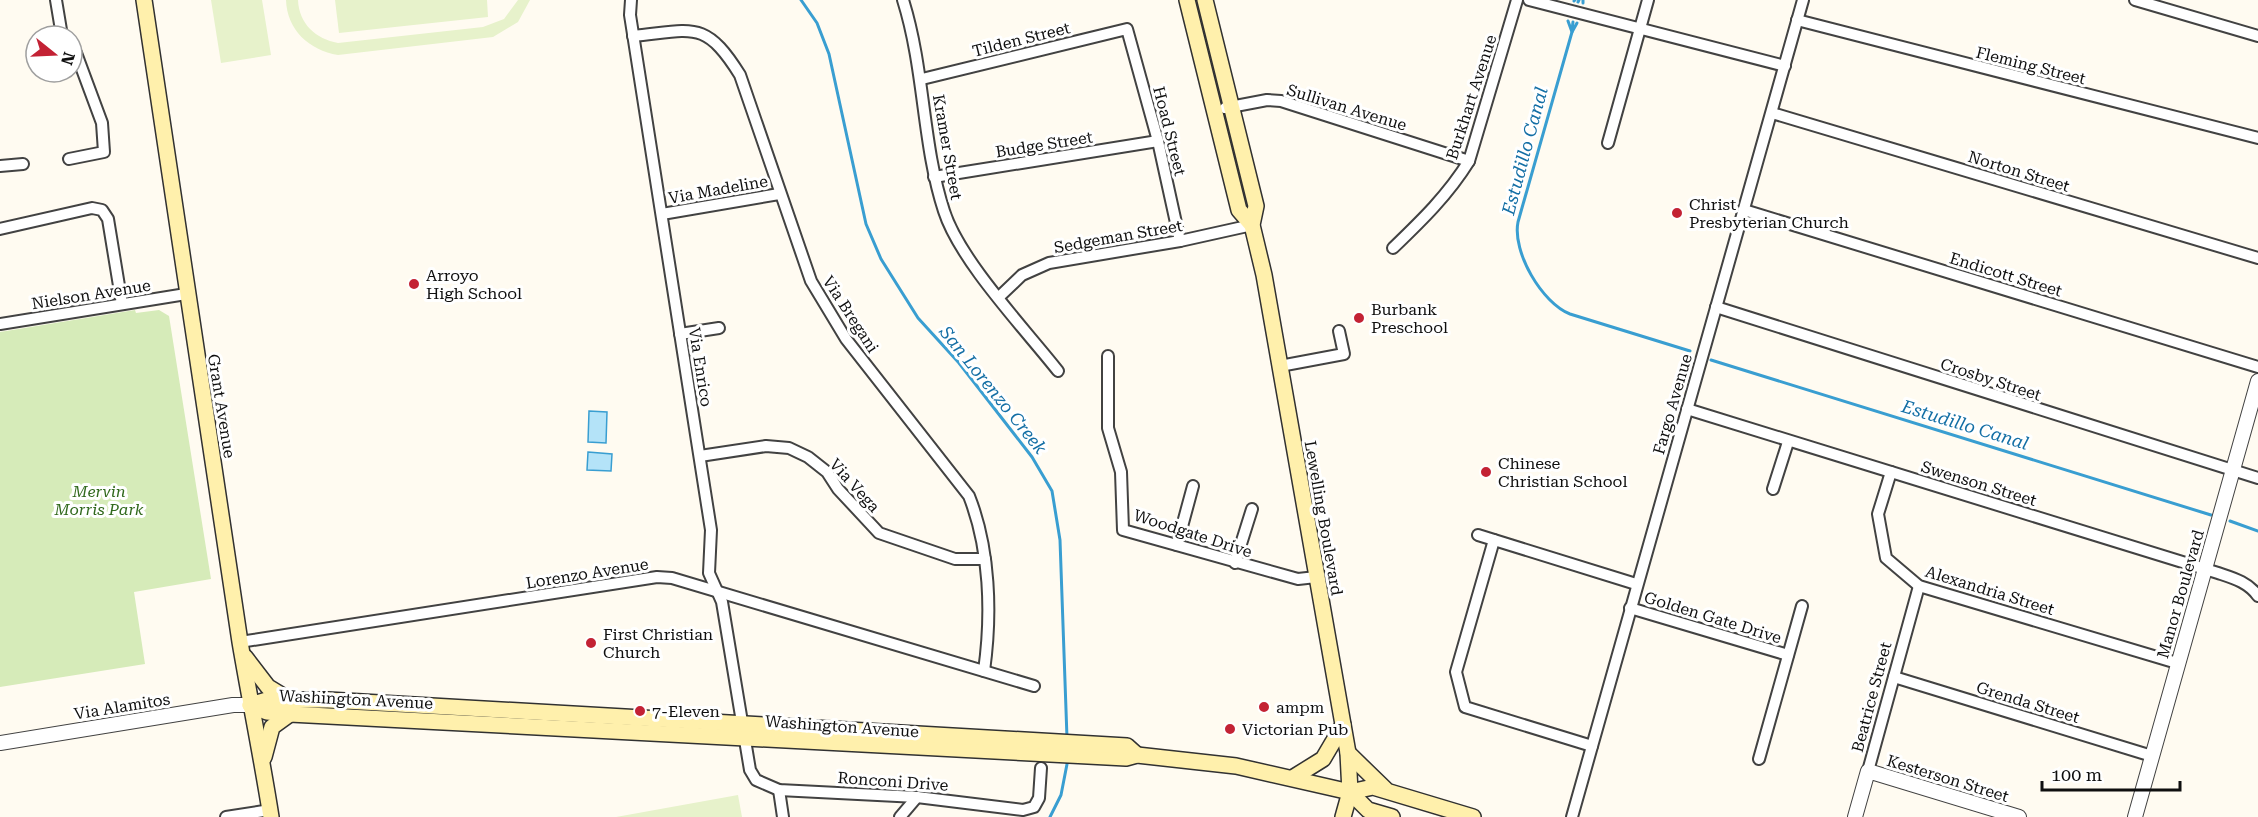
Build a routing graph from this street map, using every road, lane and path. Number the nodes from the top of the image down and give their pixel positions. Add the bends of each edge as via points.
1 (56, 0) edge
2 (144, 0) edge
3 (631, 0) edge
4 (903, 0) edge
5 (1187, 0) edge
6 (1205, 0) edge
7 (1517, 0) edge
8 (1529, 0) edge
9 (1648, 0) edge
10 (1803, 0) edge
11 (2135, 0) edge
12 (1797, 20) junction
13 (60, 24) edge
14 (1641, 28) junction
15 (1127, 29) joint
16 (633, 36) junction
17 (2258, 36) edge
18 (1785, 66) junction
19 (84, 75) edge
20 (922, 79) junction
21 (1231, 107) junction
22 (1214, 111) junction
23 (1772, 113) junction
24 (2258, 138) edge
25 (1158, 141) junction
26 (1608, 143) dead end
27 (69, 159) dead end
28 (1469, 161) junction
29 (23, 164) dead end
30 (0, 166) edge
31 (934, 177) junction
32 (779, 194) junction
33 (1744, 210) junction
34 (662, 214) junction
35 (1252, 225) junction
36 (0, 229) edge
37 (1180, 241) junction
38 (1392, 248) dead end
39 (2258, 258) edge
40 (186, 294) junction
41 (999, 297) junction
42 (122, 304) junction
43 (1716, 307) junction
44 (0, 324) edge
45 (719, 328) dead end
46 (1339, 331) dead end
47 (680, 334) junction
48 (1108, 356) dead end
49 (1280, 366) junction
50 (2258, 367) edge
51 (1058, 371) dead end
52 (2258, 381) edge
53 (1687, 409) junction
54 (1788, 441) junction
55 (700, 456) junction
56 (2233, 471) junction
57 (1891, 472) junction
58 (2258, 478) edge
59 (1193, 486) dead end
60 (1773, 489) dead end
61 (1252, 509) dead end
62 (1478, 535) dead end
63 (1494, 540) junction
64 (1177, 545) junction
65 (985, 559) junction
66 (1235, 563) junction
67 (2204, 569) junction
68 (1316, 577) junction
69 (1636, 584) junction
70 (1918, 586) junction
71 (715, 590) junction
72 (2258, 596) edge
73 (1803, 606) dead end
74 (1630, 608) junction
75 (240, 646) junction
76 (1788, 655) junction
77 (2177, 663) junction
78 (984, 671) junction
79 (1894, 677) junction
80 (1034, 686) dead end
81 (250, 705) junction
82 (291, 707) junction
83 (1343, 725) junction
84 (743, 730) junction
85 (0, 743) edge
86 (1592, 746) junction
87 (1348, 753) junction
88 (2152, 756) junction
89 (1759, 759) dead end
90 (263, 760) junction
91 (1041, 768) dead end
92 (1868, 771) junction
93 (1294, 777) junction
94 (779, 790) junction
95 (1350, 792) junction
96 (1390, 792) junction
97 (917, 796) junction
98 (993, 806) junction
99 (271, 814) edge
100 (226, 817) edge
101 (783, 817) edge
102 (900, 817) edge
103 (991, 817) edge
104 (1343, 817) edge
105 (1392, 817) edge
106 (1473, 817) edge
107 (1572, 817) edge
108 (1855, 817) edge
109 (2019, 817) edge
110 (2135, 817) edge

1 - 13 street
2 - 40 main road, Grant Avenue
3 - 16 street, Via Enrico
4 - 20 street, Kramer Street
5 - 22 main road, Lewelling Boulevard
6 - 21 main road, Lewelling Boulevard
7 - 28 street, Burkhart Avenue
8 - 14 street
9 - 14 street
10 - 12 street, Fargo Avenue
11 - 17 street
12 - 18 street, Fargo Avenue
12 - 24 street, Fleming Street
14 - 18 street
14 - 26 street
15 - 20 street, Tilden Street
15 - 25 street, Hoad Street
16 - 32 street, Via Bregani via 688,30 711,36 740,75
16 - 34 street, Via Enrico
18 - 23 street, Fargo Avenue
19 - 27 street via 102,123 104,152
20 - 31 street, Kramer Street
21 - 22 street, Sullivan Avenue
21 - 28 street, Sullivan Avenue via 1267,99 1281,101
21 - 35 main road, Lewelling Boulevard via 1256,206
22 - 35 main road, Lewelling Boulevard via 1239,210
23 - 33 street, Fargo Avenue
23 - 39 street, Norton Street
25 - 31 street, Budge Street
25 - 37 street, Hoad Street
28 - 38 street, Burkhart Avenue via 1456,183 1426,217
29 - 30 street
31 - 41 street, Kramer Street via 944,214 965,253
32 - 34 street, Via Madeline
32 - 65 street, Via Bregani via 811,281 846,339 969,496 981,525
33 - 43 street, Fargo Avenue
33 - 50 street, Endicott Street
34 - 47 street, Via Enrico
35 - 37 street, Sedgeman Street
35 - 49 main road, Lewelling Boulevard
36 - 42 street via 92,208 102,210 108,219
37 - 41 street, Sedgeman Street via 1049,263 1022,275
40 - 42 street, Nielson Avenue
40 - 75 main road, Grant Avenue
41 - 51 street, Kramer Street
42 - 44 street, Nielson Avenue
43 - 53 street, Fargo Avenue
43 - 56 street, Crosby Street
45 - 47 street
46 - 49 street via 1344,354
47 - 55 street, Via Enrico
48 - 64 street, Woodgate Drive via 1108,428 1121,472 1123,530
49 - 68 main road, Lewelling Boulevard
52 - 56 street, Manor Boulevard
53 - 54 street, Swenson Street
53 - 69 street, Fargo Avenue
54 - 57 street, Swenson Street
54 - 60 street
55 - 65 street, Via Vega via 766,446 789,448 827,472 879,533 955,559
55 - 71 street, Via Enrico via 711,530 709,573
56 - 58 street, Crosby Street
56 - 67 street, Manor Boulevard
57 - 67 street, Swenson Street
57 - 70 street, Alexandria Street via 1878,514 1886,558
59 - 64 street
61 - 66 street
62 - 63 street
63 - 69 street
63 - 86 street via 1456,672 1465,707
64 - 66 street, Woodgate Drive
65 - 78 street, Via Bregani via 988,644
66 - 68 street, Woodgate Drive via 1298,579
67 - 72 street, Swenson Street via 2239,581
67 - 77 street, Manor Boulevard
68 - 83 main road, Lewelling Boulevard
69 - 74 street, Fargo Avenue
70 - 77 street, Alexandria Street
70 - 79 street, Beatrice Street
71 - 75 street, Lorenzo Avenue via 657,577
71 - 78 street, Lorenzo Avenue
71 - 84 street, Via Enrico via 722,602
73 - 76 street
74 - 76 street, Golden Gate Drive
74 - 86 street, Fargo Avenue
75 - 81 main road, Grant Avenue
75 - 82 main road via 267,687
76 - 89 street
77 - 88 street, Manor Boulevard
78 - 80 street, Lorenzo Avenue
79 - 88 street, Grenda Street
79 - 92 street, Beatrice Street
81 - 82 main road, Washington Avenue via 267,712
81 - 85 street, Via Alamitos
81 - 90 main road, Grant Avenue
82 - 84 main road, Washington Avenue
82 - 90 main road via 272,728
83 - 87 main road, Lewelling Boulevard
83 - 93 main road via 1323,759
84 - 93 main road, Washington Avenue via 1084,750 1127,746 1137,755
84 - 94 street, Ronconi Drive via 755,779
86 - 107 street, Fargo Avenue
87 - 95 main road, Lewelling Boulevard
87 - 96 main road
88 - 110 street, Manor Boulevard
90 - 99 main road, Grant Avenue
91 - 98 street, Ronconi Drive via 1039,798 1034,807 1010,810
92 - 108 street, Beatrice Street
92 - 109 street, Kesterson Street
93 - 95 main road, Washington Avenue
94 - 97 street, Ronconi Drive
94 - 101 street
95 - 96 main road, Washington Avenue via 1373,787
95 - 104 main road, Lewelling Boulevard
95 - 105 main road, Washington Avenue via 1368,810
96 - 106 main road, Washington Avenue
97 - 98 street, Ronconi Drive
97 - 102 street
98 - 103 street
99 - 100 street

